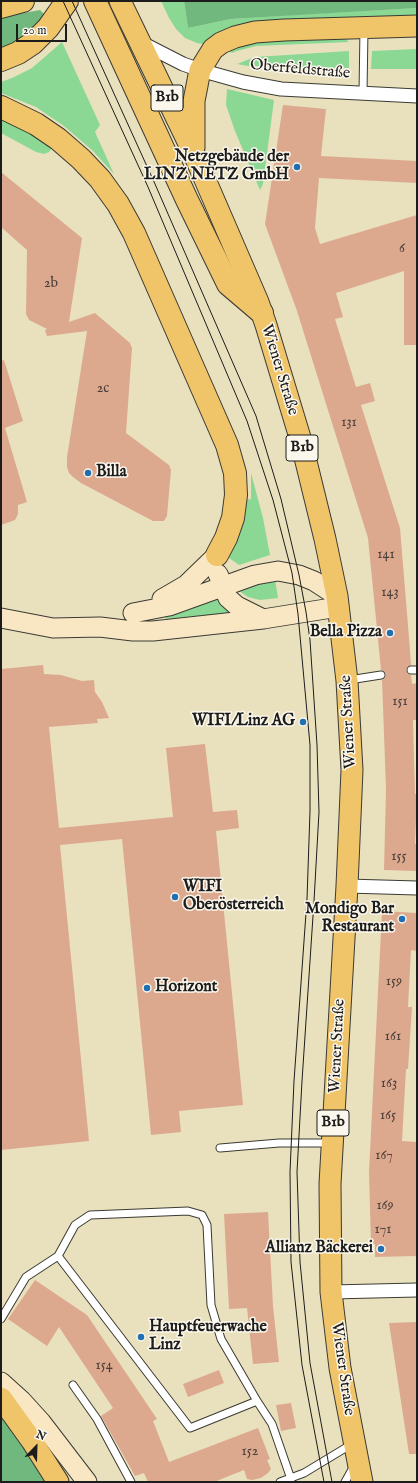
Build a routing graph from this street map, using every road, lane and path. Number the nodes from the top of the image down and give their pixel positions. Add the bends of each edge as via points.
1 (23, 1) edge
2 (67, 1) edge
3 (95, 1) edge
4 (120, 1) edge
5 (1, 7) edge
6 (417, 26) edge
7 (364, 27) junction
8 (140, 42) junction
9 (1, 60) edge
10 (200, 70) junction
11 (361, 93) junction
12 (417, 96) edge
13 (1, 107) edge
14 (194, 154) junction
15 (262, 313) junction
16 (217, 555) junction
17 (222, 586) junction
18 (338, 602) junction
19 (133, 613) junction
20 (1, 618) edge
21 (263, 619) junction
22 (100, 627) junction
23 (381, 675) dead end
24 (347, 681) junction
25 (347, 886) junction
26 (417, 888) edge
27 (332, 1143) junction
28 (220, 1148) dead end
29 (58, 1256) junction
30 (417, 1290) edge
31 (331, 1292) junction
32 (1, 1319) edge
33 (1, 1382) edge
34 (73, 1385) dead end
35 (1, 1398) edge
36 (257, 1401) junction
37 (355, 1452) junction
38 (291, 1479) junction
39 (58, 1482) edge
40 (87, 1482) edge
41 (131, 1482) edge
42 (280, 1482) edge
43 (345, 1482) edge
44 (362, 1482) edge

1 - 5 highway
2 - 9 highway via 48,28 33,42 18,53
3 - 15 highway via 228,284
4 - 8 main road, Wiener Straße / B1b
6 - 7 main road
7 - 10 main road via 277,30 235,37 221,42
7 - 11 lane
8 - 10 street, Oberfeldstraße
8 - 14 main road, Wiener Straße / B1b
10 - 11 street, Oberfeldstraße via 281,89
10 - 14 main road via 194,101
11 - 12 street, Oberfeldstraße
13 - 16 highway via 36,124 80,159 100,179 134,233 227,445 235,473 233,518
14 - 15 main road, Wiener Straße / B1b
15 - 18 main road, Wiener Straße / B1b via 301,441
16 - 17 main road via 215,564
16 - 19 main road via 186,585
17 - 18 main road via 278,571 314,581
17 - 19 main road via 169,606
17 - 21 main road via 228,598 237,606
18 - 21 main road
18 - 24 main road, Wiener Straße / B1b
19 - 22 main road
20 - 22 main road via 53,628
21 - 22 main road via 154,631
23 - 24 lane
24 - 25 main road, Wiener Straße / B1b via 352,770
25 - 26 street
25 - 27 main road, Wiener Straße / B1b
27 - 28 lane via 279,1142
27 - 31 main road, Wiener Straße / B1b
29 - 32 lane via 26,1277
29 - 36 lane via 190,1428
29 - 36 lane via 75,1226 90,1215 188,1211 202,1215 207,1225 211,1305 221,1339
30 - 31 street
31 - 37 main road, Wiener Straße / B1b via 340,1368
33 - 40 main road via 41,1422
34 - 41 lane via 97,1419
35 - 39 main road
36 - 38 lane via 272,1424
37 - 38 lane
37 - 43 lane
37 - 44 main road, Wiener Straße / B1b
38 - 42 lane

